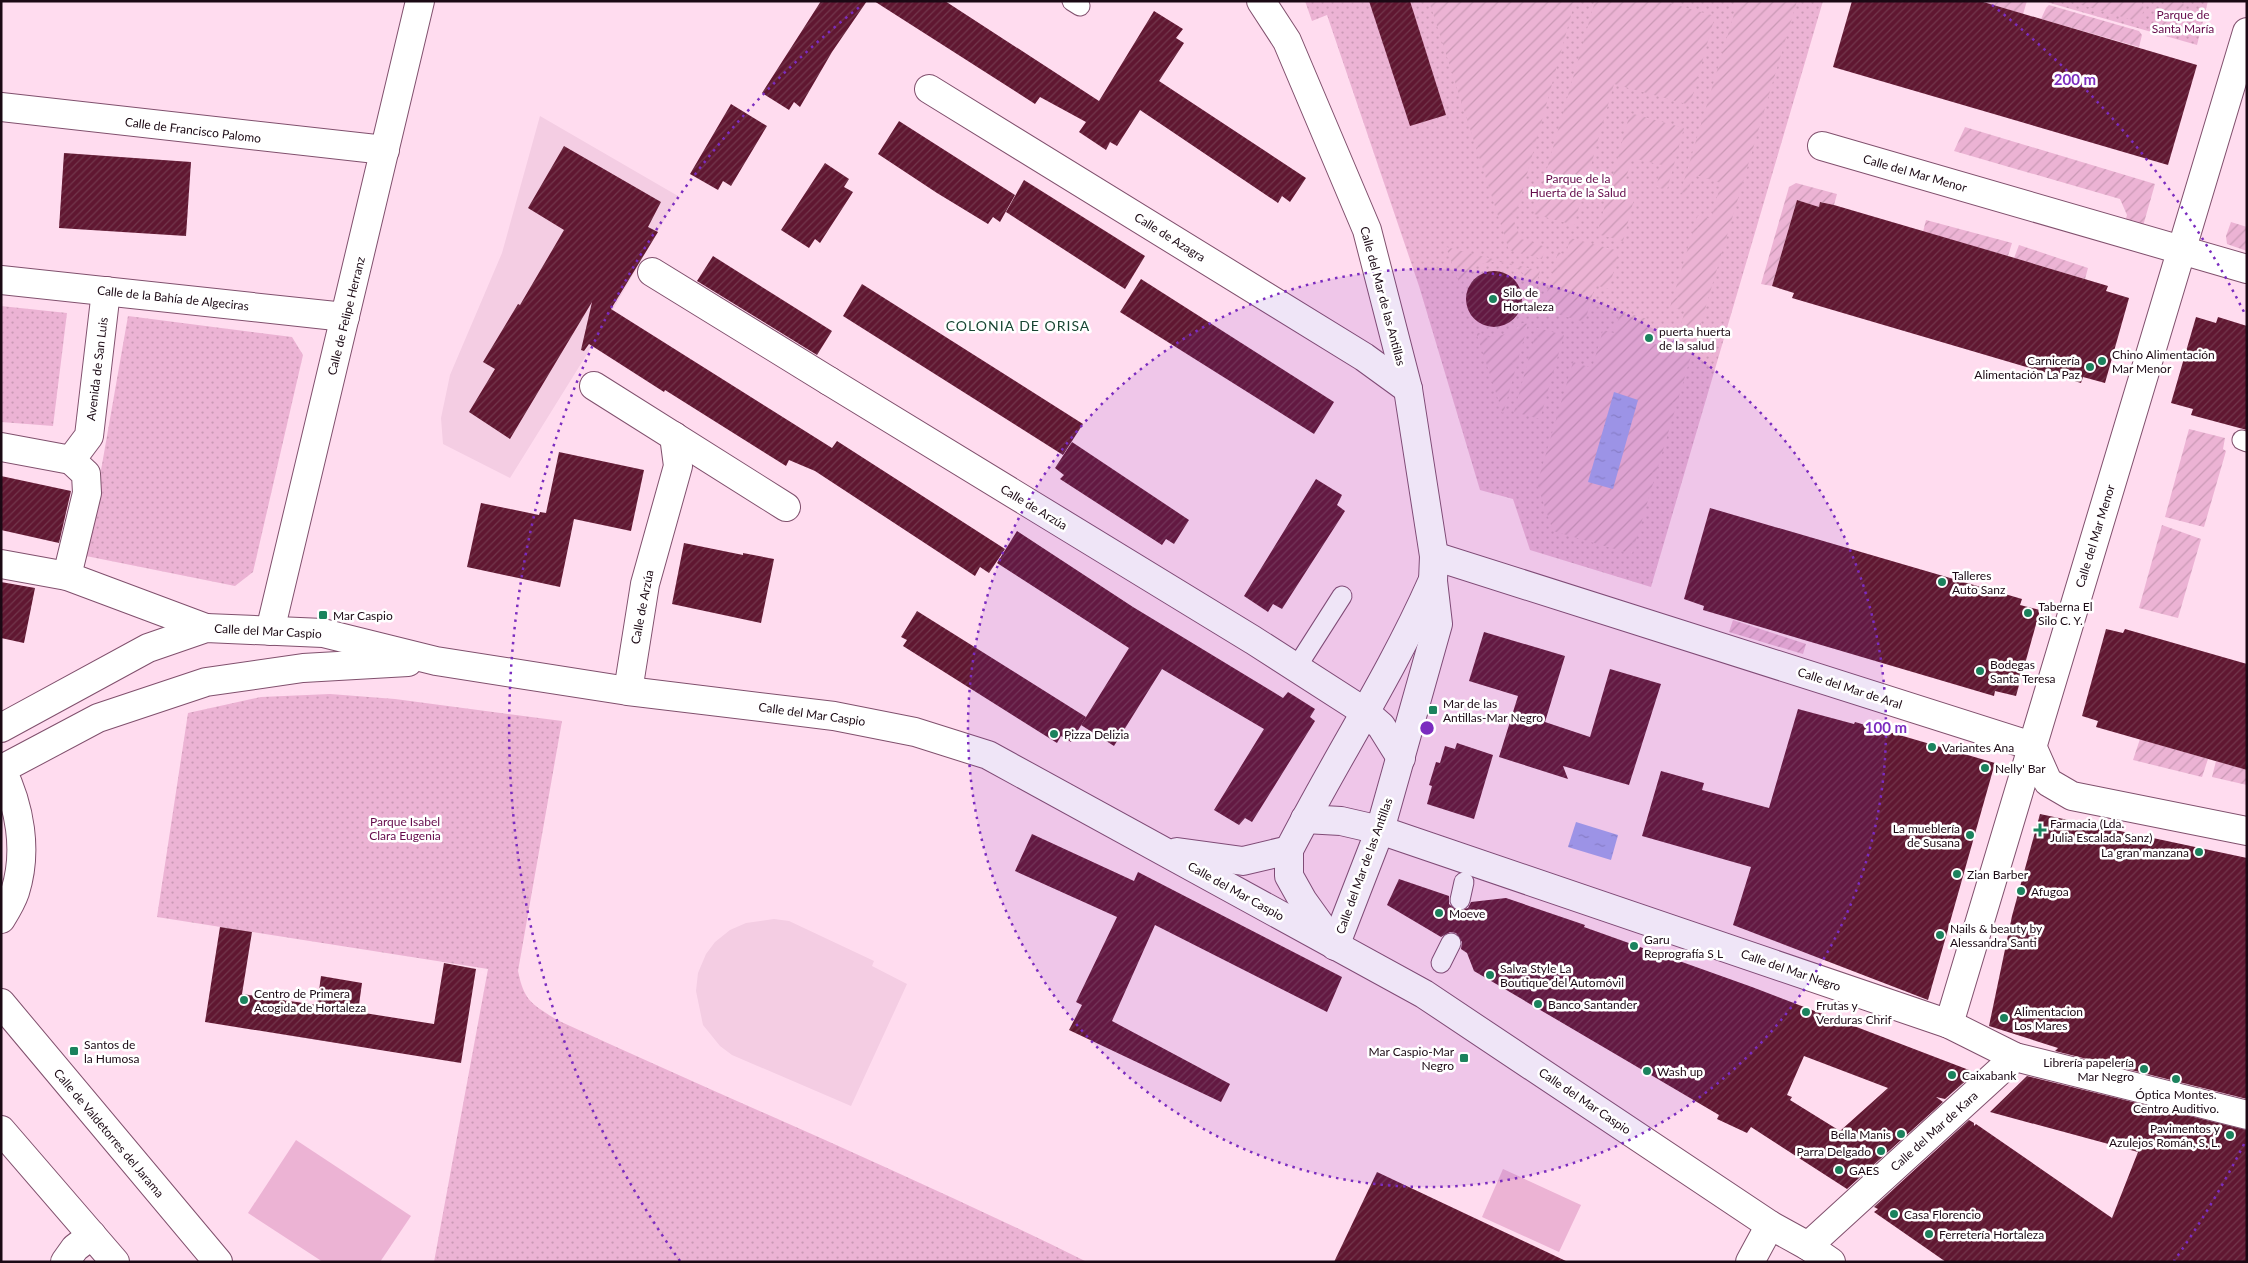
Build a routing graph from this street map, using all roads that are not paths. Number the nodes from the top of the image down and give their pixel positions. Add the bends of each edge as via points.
1 (420, 1) edge
2 (1261, 1) edge
3 (2247, 32) edge
4 (929, 89) dead end
5 (1, 107) edge
6 (1822, 146) dead end
7 (385, 150) junction
8 (2180, 250) junction
9 (2247, 269) edge
10 (652, 272) dead end
11 (1, 280) edge
12 (106, 291) junction
13 (346, 317) junction
14 (594, 386) dead end
15 (1408, 389) junction
16 (674, 436) junction
17 (1, 447) edge
18 (71, 460) junction
19 (786, 507) dead end
20 (1, 564) edge
21 (1433, 569) junction
22 (66, 576) junction
23 (1342, 596) dead end
24 (206, 628) junction
25 (270, 631) junction
26 (436, 661) junction
27 (1296, 668) junction
28 (628, 691) junction
29 (1365, 712) junction
30 (1, 728) edge
31 (2032, 746) junction
32 (1401, 758) junction
33 (2, 769) edge
34 (1305, 819) junction
35 (1380, 830) junction
36 (2247, 831) edge
37 (1164, 850) junction
38 (1289, 850) junction
39 (1464, 882) dead end
40 (1460, 900) dead end
41 (1, 920) edge
42 (1451, 943) dead end
43 (1335, 946) junction
44 (1440, 963) dead end
45 (1, 1003) edge
46 (1949, 1024) junction
47 (2015, 1057) junction
48 (2247, 1115) edge
49 (1, 1130) edge
50 (1770, 1225) junction
51 (92, 1234) junction
52 (1808, 1246) junction
53 (65, 1262) edge
54 (115, 1262) edge
55 (218, 1262) edge
56 (1750, 1262) edge
57 (1831, 1262) edge

1 - 7 street, Calle de Felipe Herranz
2 - 15 street, Calle del Mar de las Antillas via 1287,41 1367,230
3 - 8 street, Calle del Mar Menor
4 - 15 street, Calle de Azagra via 1364,357
5 - 7 street, Calle de Francisco Palomo
6 - 8 street, Calle del Mar Menor
7 - 13 street, Calle de Felipe Herranz
8 - 9 street, Calle del Mar Menor
8 - 31 street, Calle del Mar Menor
10 - 27 street, Calle de Arzúa
11 - 12 street, Calle de la Bahía de Algeciras
12 - 13 street, Calle de la Bahía de Algeciras
12 - 18 street, Avenida de San Luis via 89,436
13 - 25 street, Calle de Felipe Herranz
14 - 16 street
15 - 21 street, Calle del Mar de las Antillas
16 - 19 street
16 - 28 street, Calle de Arzúa via 678,466 645,584
17 - 18 street
18 - 22 street via 86,474 87,492
20 - 22 street
21 - 29 street via 1401,648
21 - 31 street, Calle del Mar de Aral
21 - 32 street, Calle del Mar de las Antillas via 1438,624
22 - 24 street
23 - 27 lane
24 - 25 street, Calle del Mar Caspio
24 - 30 street, Calle del Mar Caspio via 148,648
25 - 26 street, Calle del Mar Caspio via 323,633
26 - 28 street, Calle del Mar Caspio
26 - 33 street, Calle del Mar Caspio via 303,668 206,682 98,718
27 - 29 street, Calle de Arzúa
28 - 37 street, Calle del Mar Caspio via 834,716 915,732 988,755
29 - 32 street, Calle de Arzúa via 1381,726
29 - 34 street
31 - 36 street via 2048,782 2072,796
31 - 46 street, Calle del Mar Menor
32 - 35 street, Calle del Mar de las Antillas
33 - 41 street via 18,808 22,850 15,892
34 - 35 street, Calle del Mar Negro via 1341,821
34 - 38 street
35 - 43 street, Calle del Mar de las Antillas
35 - 46 street, Calle del Mar Negro
37 - 38 street, Calle del Mar Caspio via 1243,860
37 - 43 street, Calle del Mar Caspio
38 - 43 street, Calle del Mar Caspio via 1289,876
39 - 40 lane
42 - 44 lane
43 - 50 street, Calle del Mar Caspio via 1424,994
45 - 55 street, Calle de Valdetorres del Jarama
46 - 47 street, Calle del Mar Negro
47 - 48 street, Calle del Mar Negro
47 - 52 street, Calle del Mar de Kara
49 - 51 street
50 - 52 street, Calle del Mar Caspio
50 - 56 street
51 - 53 street
51 - 54 street
52 - 57 street, Calle del Mar Caspio

